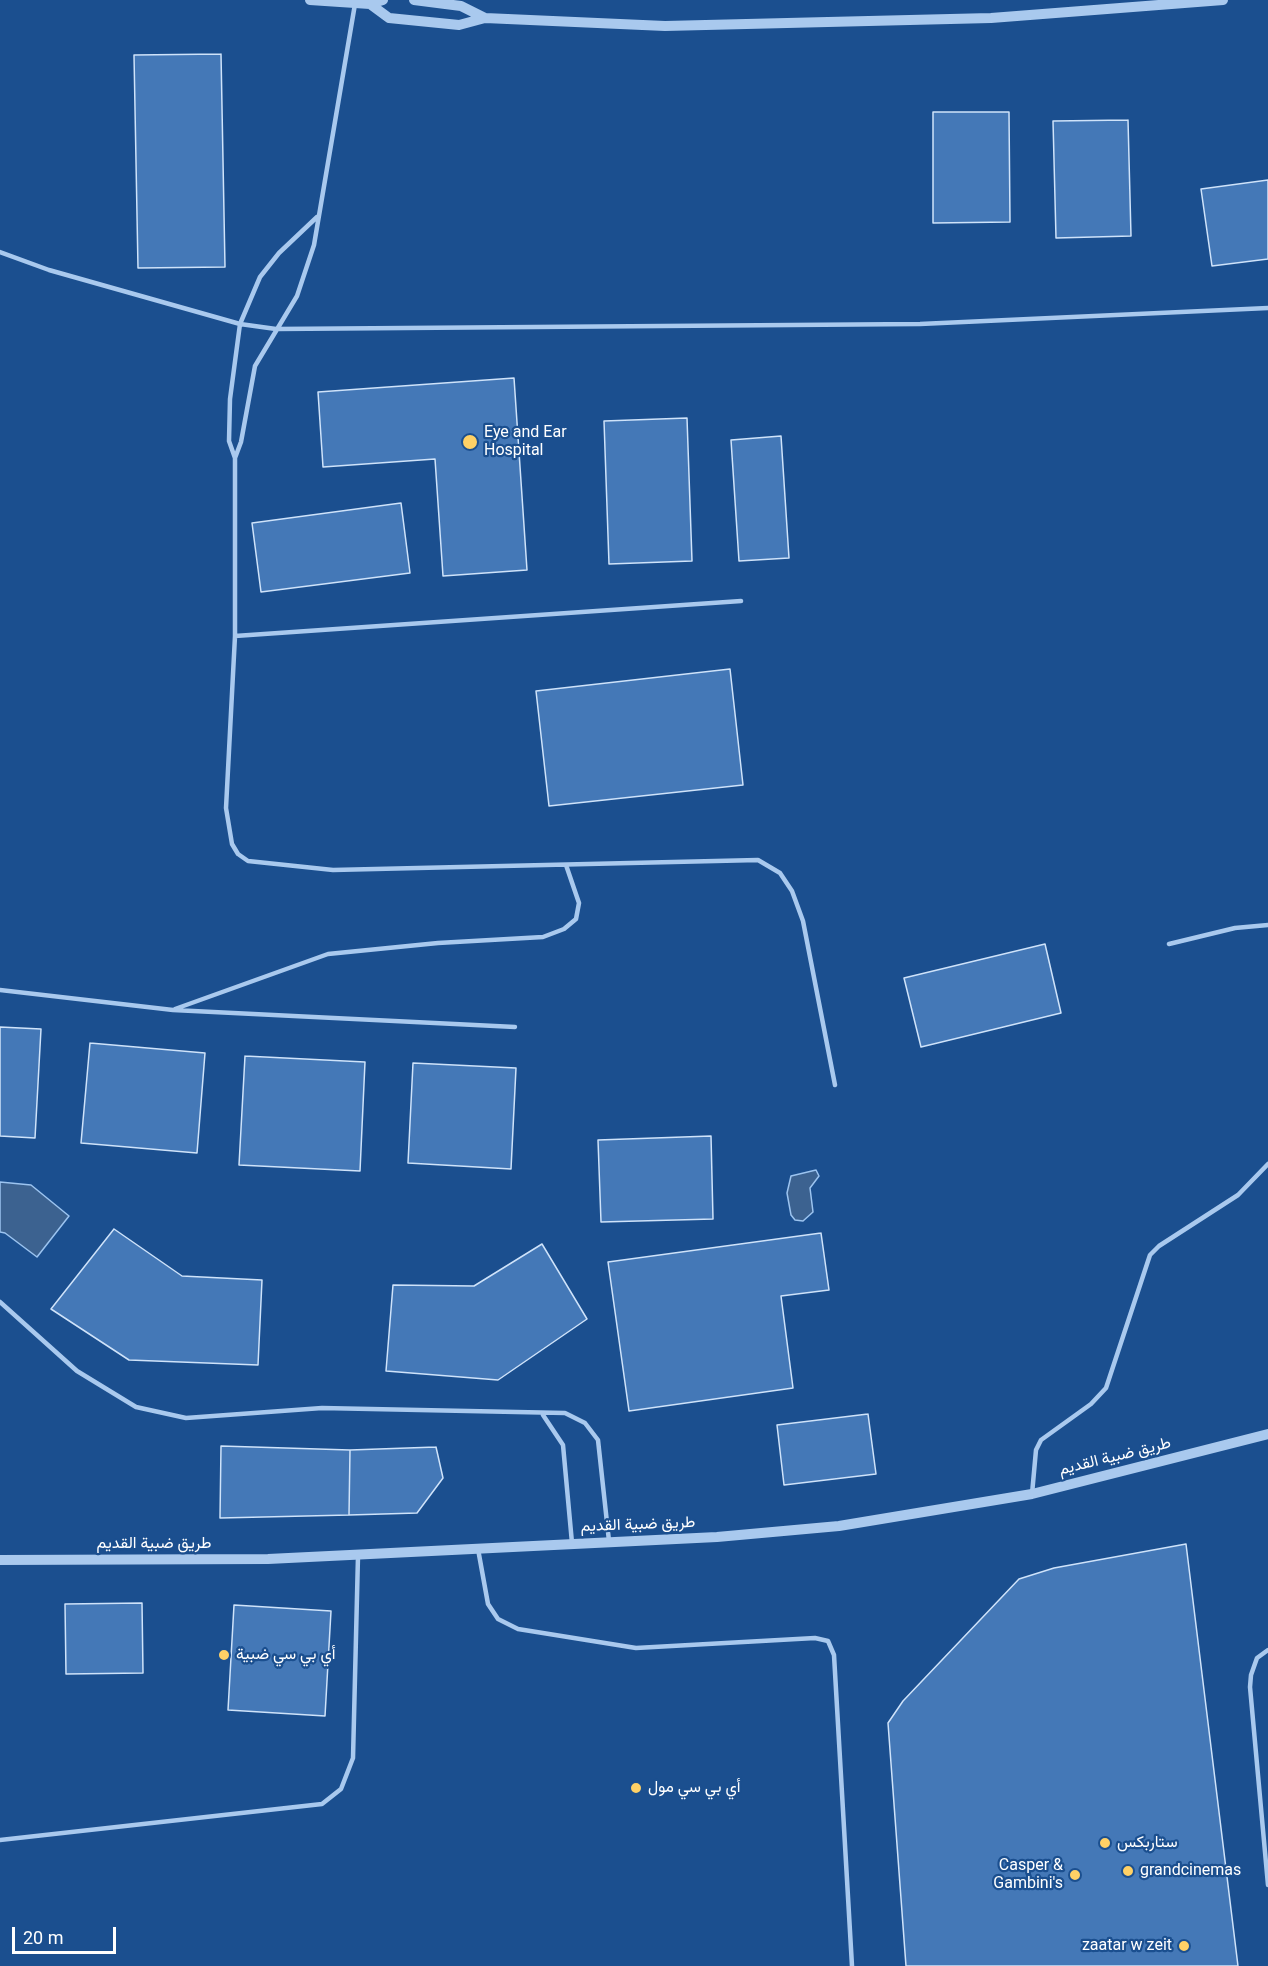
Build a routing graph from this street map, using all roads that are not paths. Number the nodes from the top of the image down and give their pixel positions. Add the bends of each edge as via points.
1 (310, 0) edge
2 (383, 0) edge
3 (414, 0) edge
4 (1223, 0) edge
5 (355, 3) junction
6 (370, 4) junction
7 (484, 18) junction
8 (317, 217) junction
9 (0, 252) edge
10 (1268, 308) edge
11 (240, 324) junction
12 (276, 329) junction
13 (235, 458) junction
14 (741, 601) dead end
15 (236, 636) junction
16 (566, 865) junction
17 (1268, 925) edge
18 (1169, 944) dead end
19 (0, 990) edge
20 (173, 1010) junction
21 (515, 1028) dead end
22 (835, 1085) dead end
23 (1268, 1164) edge
24 (0, 1302) edge
25 (543, 1415) junction
26 (1268, 1434) edge
27 (1032, 1494) junction
28 (609, 1541) junction
29 (572, 1543) junction
30 (477, 1547) junction
31 (358, 1554) junction
32 (0, 1560) edge
33 (1268, 1650) edge
34 (0, 1840) edge
35 (1268, 1885) edge
36 (852, 1966) edge

1 - 5 street
2 - 6 street
3 - 7 street via 461,6
4 - 7 street via 991,18 830,22 665,26
5 - 6 street
5 - 8 lane
6 - 7 street via 389,18 459,26
8 - 11 lane via 260,277
8 - 12 lane via 306,273 290,310
9 - 11 lane via 49,270
10 - 12 lane via 920,324
11 - 12 lane
11 - 13 lane via 230,399 229,441
12 - 13 lane via 255,366
13 - 15 lane
14 - 15 lane
15 - 16 lane via 226,808 232,844 243,858 284,867 333,870
16 - 20 lane via 579,903 576,919 564,929 543,937 328,954
16 - 22 lane via 758,860 780,873 792,891 802,921
17 - 18 lane via 1234,928
19 - 20 lane
20 - 21 lane
23 - 27 lane via 1238,1195 1150,1255 1106,1388 1041,1440 1036,1450
24 - 25 lane via 76,1371 136,1407 186,1418 322,1408
25 - 28 lane via 565,1413 585,1423 598,1440
25 - 29 lane via 563,1445
26 - 27 street, طريق ضبية القديم
27 - 28 street, طريق ضبية القديم via 839,1526 717,1537
28 - 29 street, طريق ضبية القديم
29 - 30 street, طريق ضبية القديم
30 - 31 street, طريق ضبية القديم
30 - 36 lane via 488,1604 498,1619 518,1629 636,1648 815,1638 828,1641 834,1655
31 - 32 street, طريق ضبية القديم
31 - 34 lane via 353,1758 341,1790 322,1804
33 - 35 lane via 1257,1658 1250,1687

